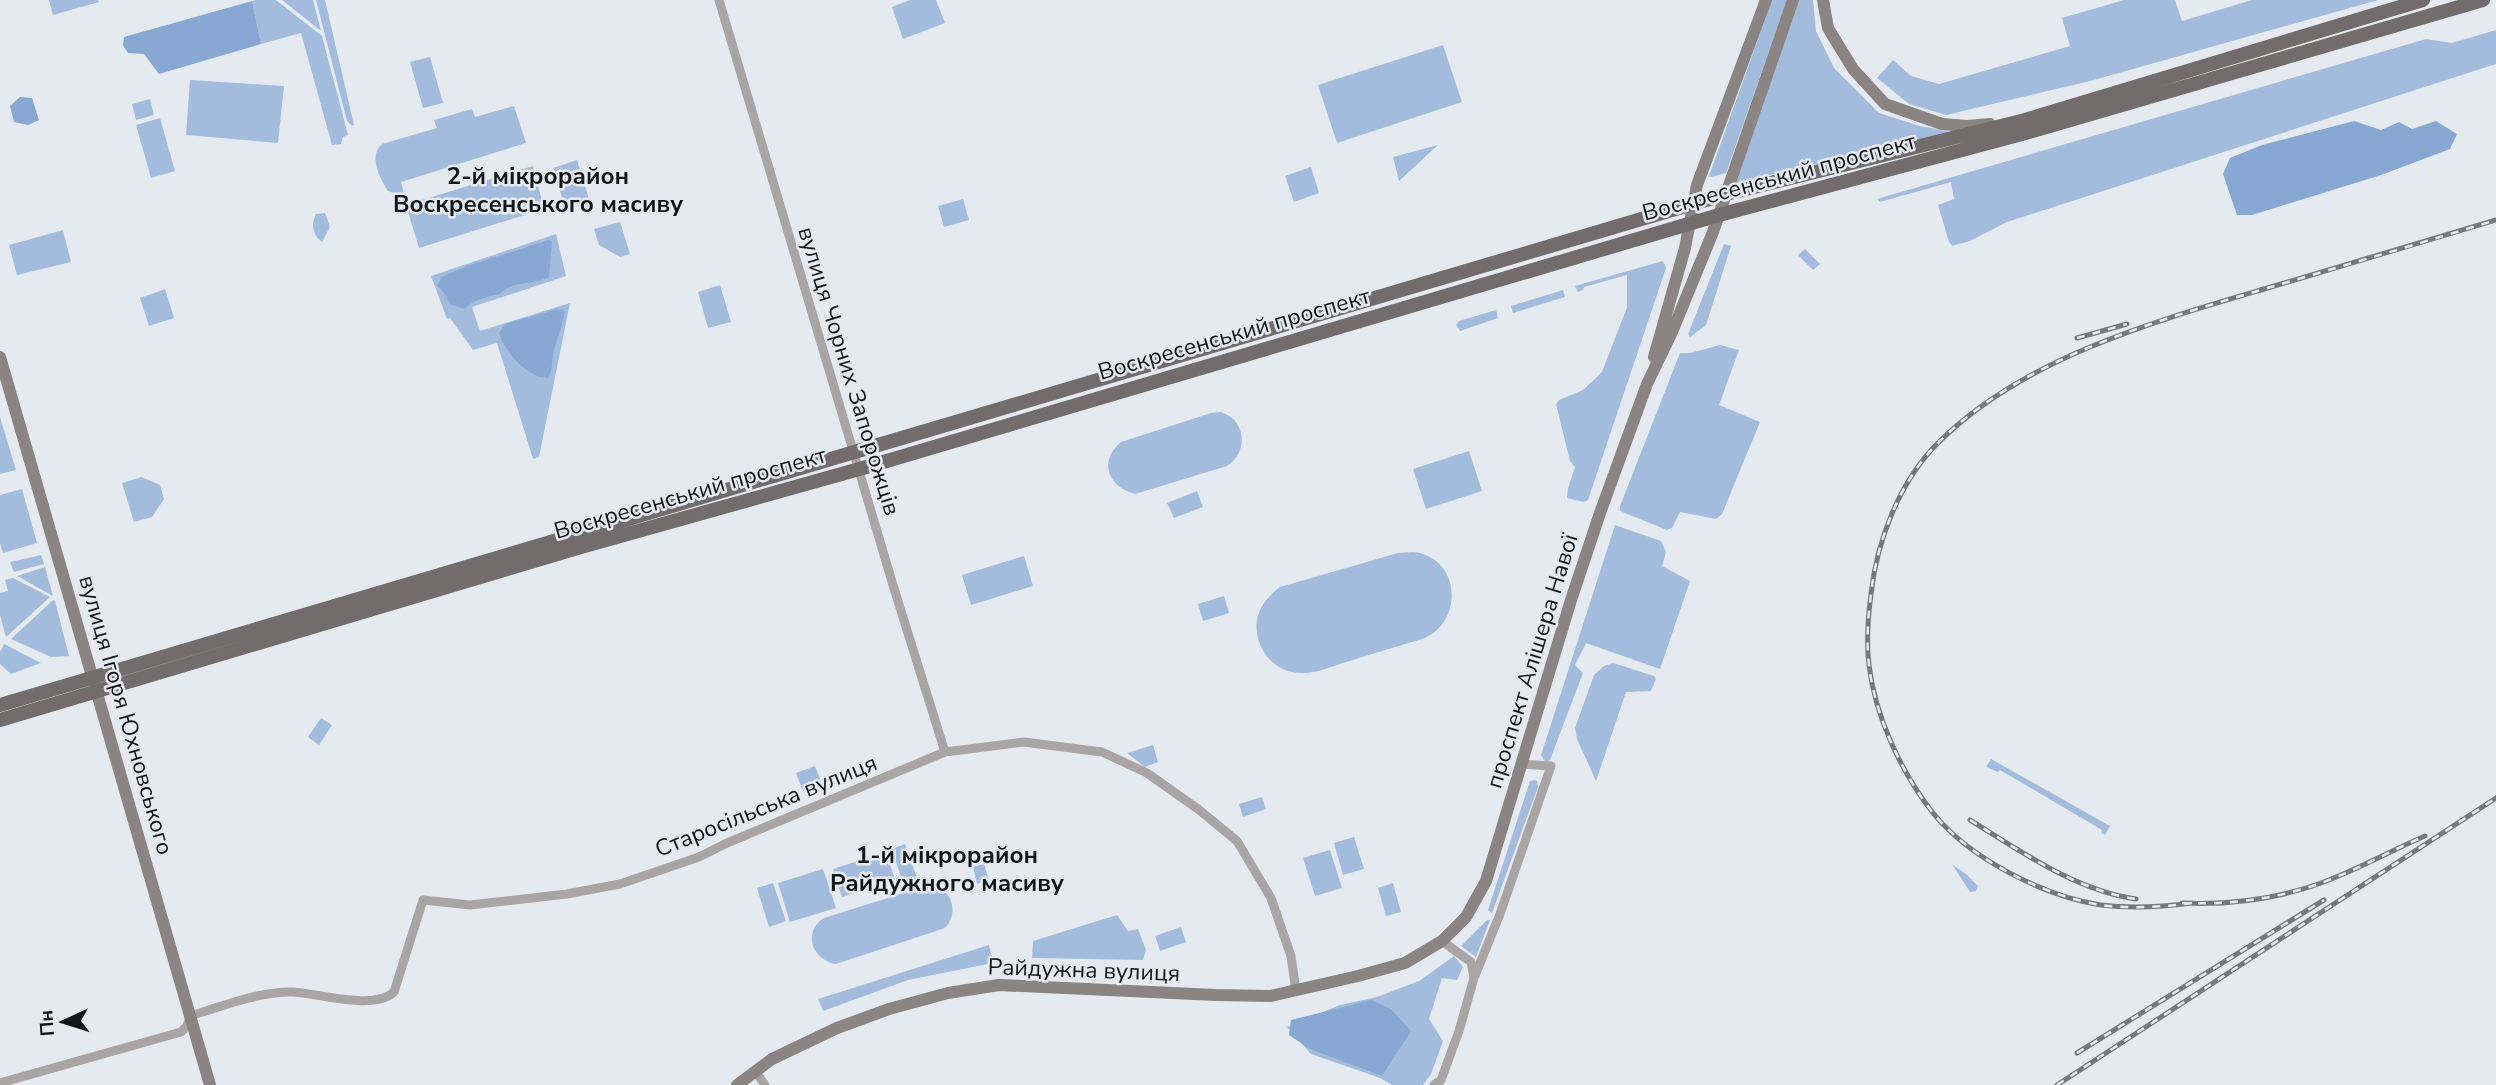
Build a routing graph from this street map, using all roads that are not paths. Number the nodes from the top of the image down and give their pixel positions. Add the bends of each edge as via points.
1 (719, 0) edge
2 (1766, 0) edge
3 (1793, 0) edge
4 (1824, 0) edge
5 (2423, 0) edge
6 (2483, 0) edge
7 (2025, 120) junction
8 (1726, 194) junction
9 (1692, 205) junction
10 (1719, 215) junction
11 (1689, 224) junction
12 (0, 357) edge
13 (1647, 384) junction
14 (853, 452) junction
15 (858, 469) junction
16 (93, 676) junction
17 (98, 692) junction
18 (0, 705) edge
19 (0, 720) edge
20 (945, 752) junction
21 (1522, 764) junction
22 (1442, 941) junction
23 (1474, 978) junction
24 (1296, 991) junction
25 (190, 1017) junction
26 (181, 1032) junction
27 (196, 1039) junction
28 (755, 1071) junction
29 (0, 1083) edge
30 (210, 1085) edge
31 (737, 1085) edge
32 (765, 1085) edge
33 (1434, 1085) edge

1 - 14 street, вулиця Чорних Запорожців
2 - 9 street, проспект Алішера Навої
3 - 8 street, проспект Алішера Навої
4 - 7 street via 1828,28 1853,69 1885,104 1942,124
5 - 7 main road, Воскресенський проспект
6 - 10 main road, Воскресенський проспект via 2022,134
7 - 8 main road, Воскресенський проспект
8 - 9 main road, Воскресенський проспект
8 - 10 street, проспект Алішера Навої
9 - 11 street, проспект Алішера Навої
9 - 14 main road, Воскресенський проспект
10 - 11 main road, Воскресенський проспект
10 - 13 street, проспект Алішера Навої
11 - 13 street, проспект Алішера Навої
11 - 15 main road, Воскресенський проспект
12 - 16 street, вулиця Ігоря Юхновського
13 - 21 street, проспект Алішера Навої via 1580,572
14 - 15 street, вулиця Чорних Запорожців
14 - 16 main road, Воскресенський проспект
15 - 17 main road, Воскресенський проспект
15 - 20 street, вулиця Чорних Запорожців
16 - 17 street, вулиця Ігоря Юхновського
16 - 18 main road, Воскресенський проспект
17 - 19 main road, Воскресенський проспект
17 - 25 street, вулиця Ігоря Юхновського
20 - 24 street, Старосільська вулиця via 1024,742 1102,752 1179,794 1237,841 1271,898 1291,956
20 - 25 street, Старосільська вулиця via 699,857 620,884 470,905 423,900 394,992 388,998 370,1001 280,993
21 - 22 street, проспект Алішера Навої via 1486,881 1466,917
21 - 23 street via 1551,766
22 - 23 street via 1471,962
22 - 24 street, Райдужна вулиця via 1405,963
23 - 33 street via 1441,1080
24 - 28 street, Райдужна вулиця via 1271,996 1216,995 999,985 890,1009 837,1028
25 - 26 street
25 - 27 street, вулиця Ігоря Юхновського
26 - 27 street
26 - 29 street
27 - 30 street, вулиця Ігоря Юхновського
28 - 31 street, Райдужна вулиця
28 - 32 street

